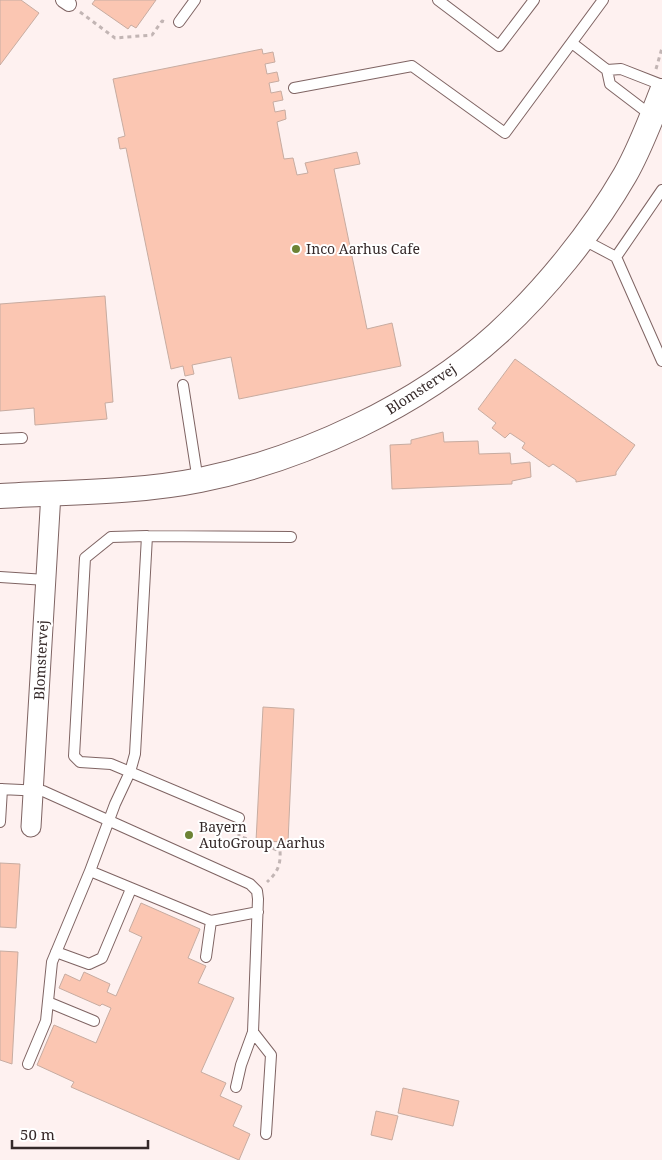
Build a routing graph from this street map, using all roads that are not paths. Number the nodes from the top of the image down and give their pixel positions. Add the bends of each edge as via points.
1 (195, 0) edge
2 (438, 0) edge
3 (534, 0) edge
4 (603, 0) edge
5 (179, 22) road end
6 (572, 43) junction
7 (607, 70) junction
8 (662, 85) edge
9 (657, 86) edge
10 (294, 88) dead end
11 (652, 116) junction
12 (662, 190) edge
13 (582, 239) junction
14 (616, 257) junction
15 (662, 361) edge
16 (183, 385) dead end
17 (22, 438) dead end
18 (0, 439) edge
19 (198, 481) junction
20 (51, 493) junction
21 (0, 496) edge
22 (147, 536) junction
23 (291, 537) dead end
24 (0, 577) edge
25 (46, 580) junction
26 (130, 772) junction
27 (1, 789) edge
28 (34, 790) junction
29 (239, 818) road end
30 (109, 821) junction
31 (0, 822) edge
32 (31, 827) dead end
33 (90, 871) junction
34 (131, 888) junction
35 (258, 912) junction
36 (211, 921) junction
37 (56, 952) junction
38 (206, 957) dead end
39 (48, 1002) junction
40 (94, 1021) dead end
41 (253, 1032) junction
42 (28, 1064) dead end
43 (236, 1087) dead end
44 (266, 1134) dead end

1 - 5 lane
2 - 3 lane via 499,46
4 - 6 lane
6 - 7 lane
6 - 10 lane via 505,133 412,66
7 - 9 lane via 621,69
7 - 11 lane via 610,84
8 - 9 lane
9 - 11 street, Blomstervej
11 - 13 street, Blomstervej via 625,174
12 - 14 lane
13 - 14 lane
13 - 19 street, Blomstervej via 544,286 496,335 426,388 384,413 316,445 277,460
14 - 15 lane
16 - 19 lane
17 - 18 lane
19 - 20 street, Blomstervej
20 - 21 street, Blomstervej
20 - 25 street, Blomstervej
22 - 23 lane
22 - 26 lane via 136,754
22 - 26 lane via 111,537 85,558 74,756 80,762 111,764
24 - 25 lane
25 - 28 street, Blomstervej
26 - 29 lane
26 - 30 lane
27 - 28 lane
27 - 31 lane
28 - 30 lane via 43,791
28 - 32 street, Blomstervej
30 - 33 lane
30 - 35 lane via 250,884 257,891
33 - 34 lane
33 - 37 lane
34 - 36 lane
34 - 37 lane via 102,958 89,964
35 - 36 lane
35 - 41 lane
36 - 38 lane
37 - 39 lane
39 - 40 lane
39 - 42 lane via 46,1022
41 - 43 lane
41 - 44 lane via 271,1056

